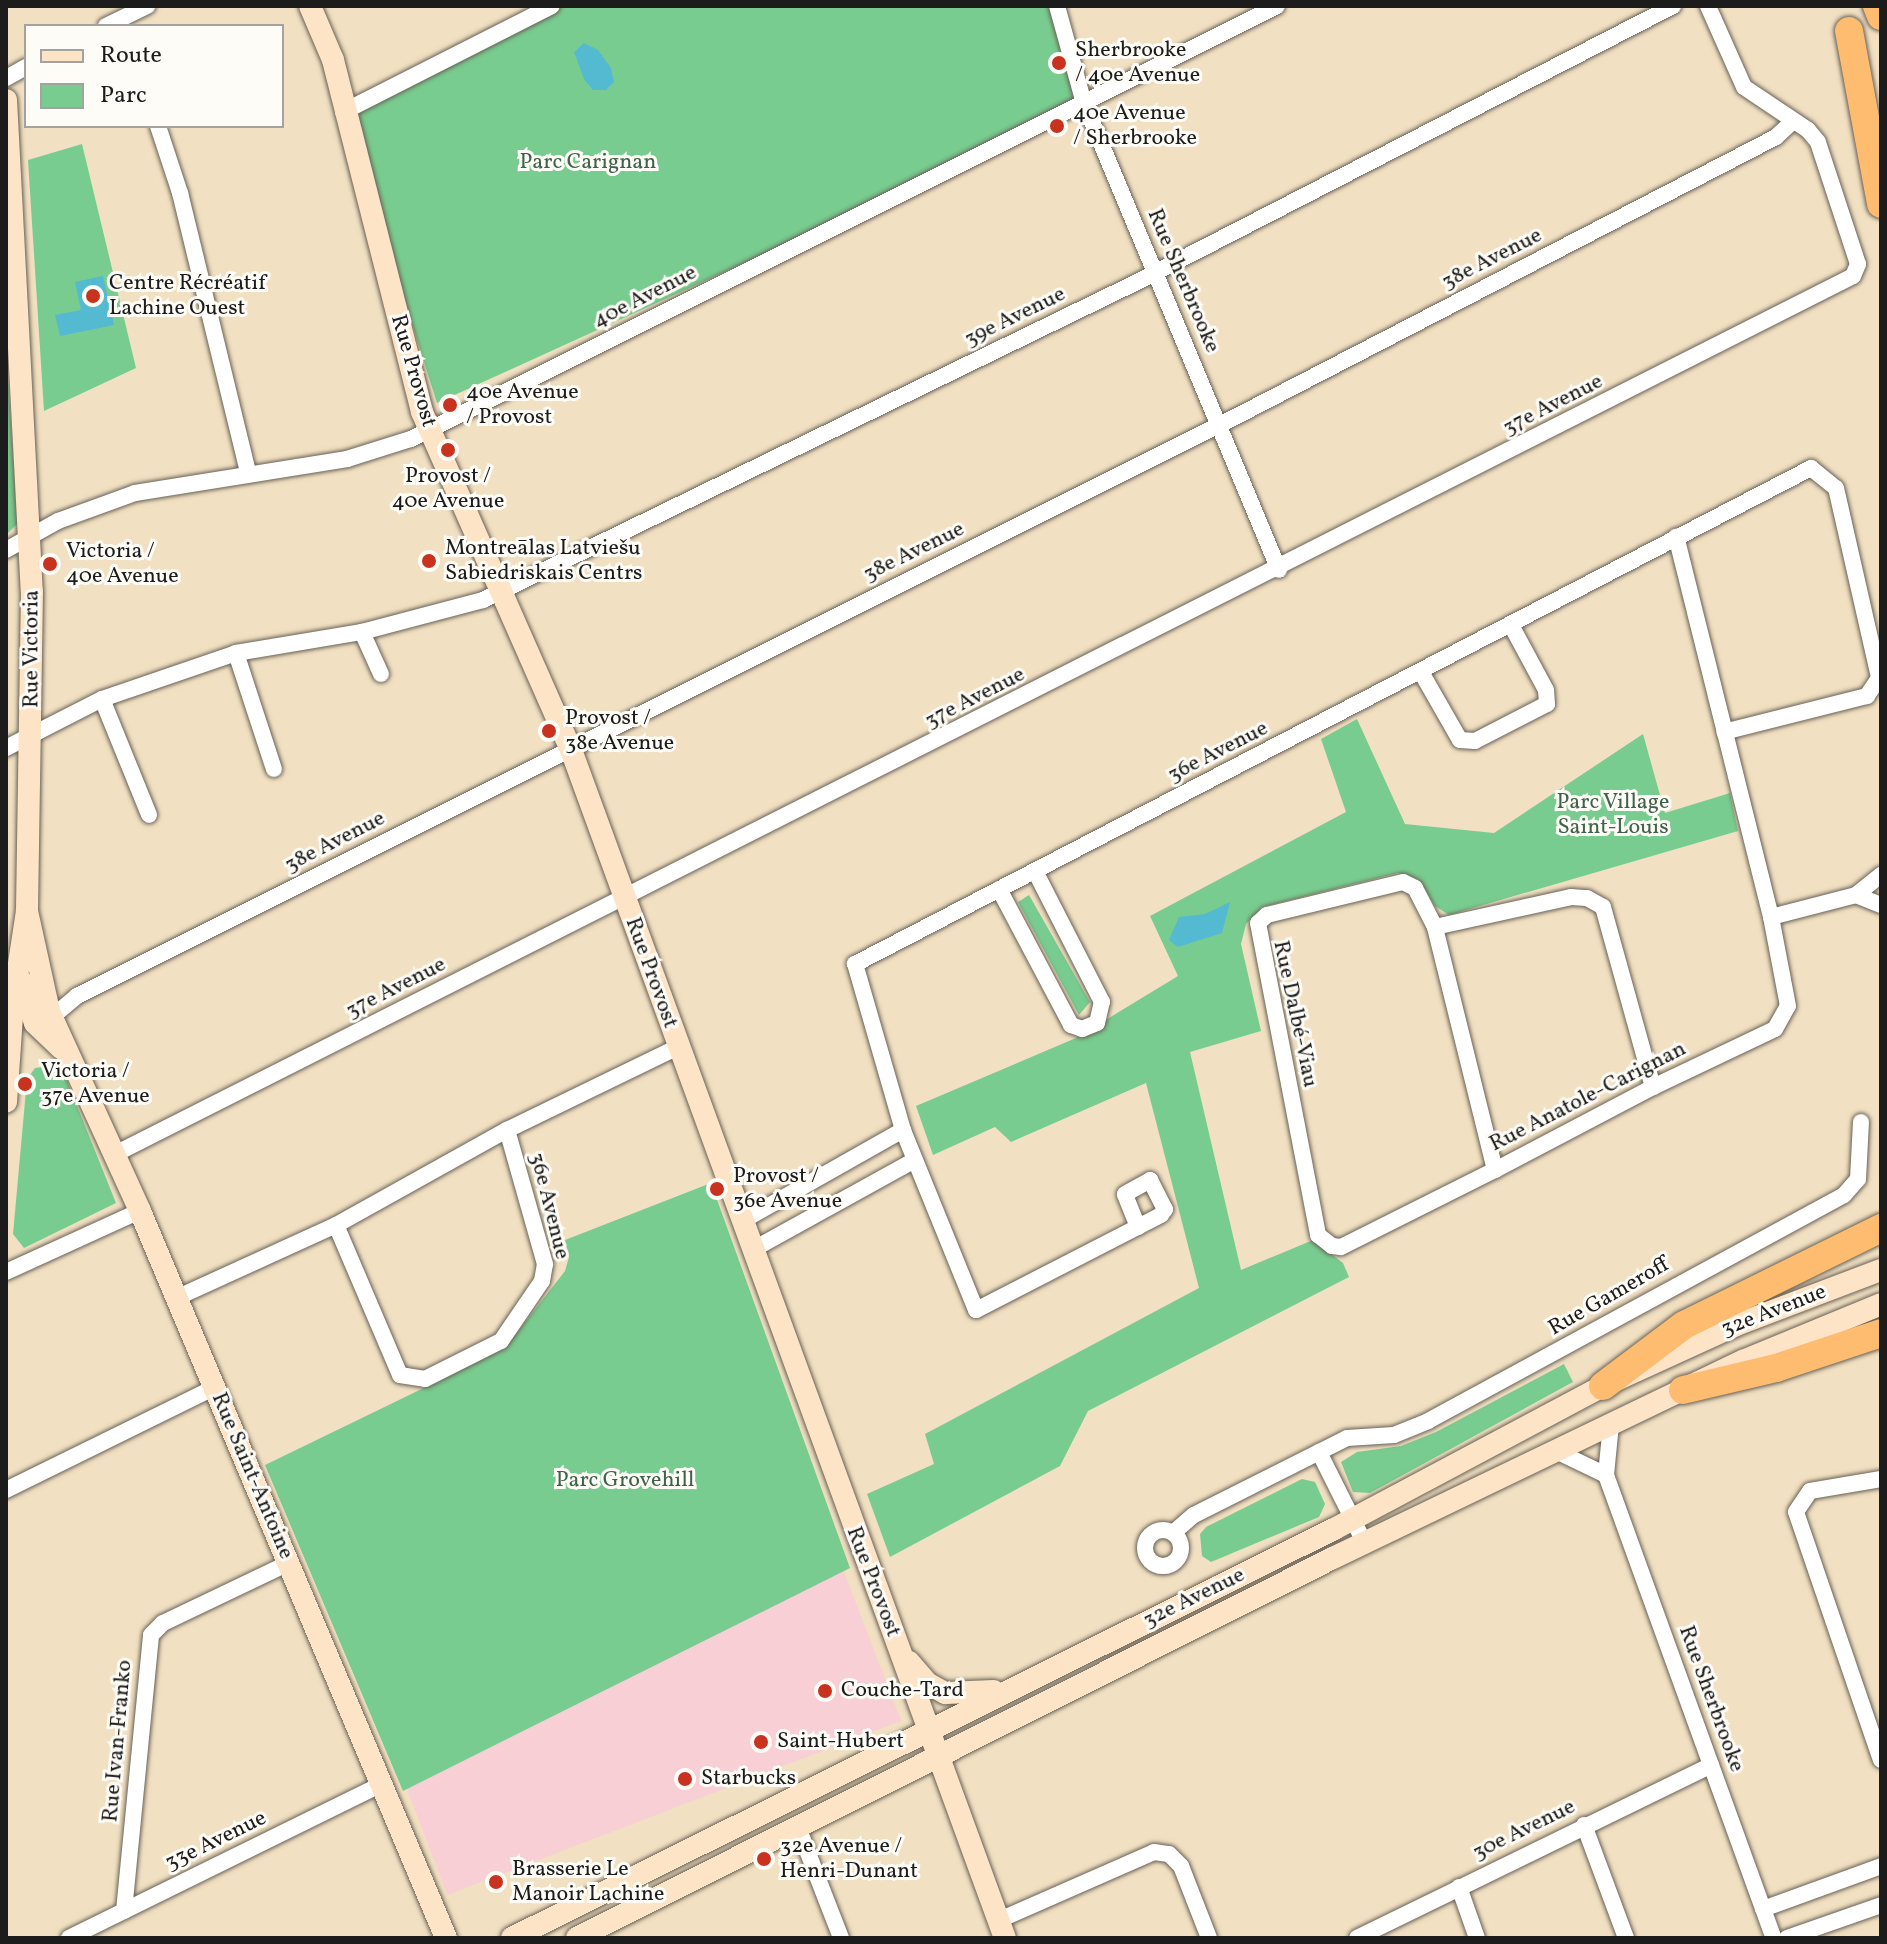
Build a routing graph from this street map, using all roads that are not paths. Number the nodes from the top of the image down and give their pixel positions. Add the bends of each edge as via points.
1 (147, 6) edge
2 (310, 6) edge
3 (552, 6) edge
4 (1057, 6) edge
5 (1277, 6) edge
6 (1673, 6) edge
7 (1708, 6) edge
8 (1877, 6) edge
9 (1881, 16) edge
10 (1844, 18) edge
11 (123, 22) edge
12 (24, 68) edge
13 (6, 78) edge
14 (6, 100) edge
15 (1083, 100) junction
16 (343, 112) junction
17 (1793, 121) junction
18 (1881, 122) edge
19 (159, 128) edge
20 (1881, 204) edge
21 (1155, 273) junction
22 (12, 320) edge
23 (1220, 424) junction
24 (429, 430) junction
25 (248, 473) junction
26 (32, 536) junction
27 (1676, 537) junction
28 (6, 550) edge
29 (1279, 570) junction
30 (501, 592) junction
31 (1511, 625) junction
32 (362, 632) junction
33 (236, 653) junction
34 (1421, 672) junction
35 (381, 674) dead end
36 (102, 699) junction
37 (1724, 732) junction
38 (32, 734) junction
39 (570, 747) junction
40 (6, 748) edge
41 (274, 769) dead end
42 (149, 815) dead end
43 (1035, 871) junction
44 (1881, 875) edge
45 (999, 889) junction
46 (1856, 895) junction
47 (624, 898) junction
48 (1881, 905) edge
49 (27, 911) junction
50 (1771, 917) junction
51 (1435, 927) junction
52 (20, 976) junction
53 (45, 1022) junction
54 (678, 1047) junction
55 (8, 1048) edge
56 (1653, 1087) junction
57 (6, 1102) edge
58 (1861, 1122) dead end
59 (507, 1130) junction
60 (903, 1130) junction
61 (115, 1154) junction
62 (915, 1160) junction
63 (1495, 1170) junction
64 (140, 1211) junction
65 (742, 1221) junction
66 (336, 1225) junction
67 (1138, 1227) dead end
68 (1881, 1228) edge
69 (1318, 1235) joint
70 (1881, 1246) edge
71 (752, 1250) junction
72 (1881, 1270) edge
73 (6, 1272) edge
74 (1737, 1296) junction
75 (176, 1298) junction
76 (1881, 1304) edge
77 (1881, 1333) edge
78 (1603, 1386) junction
79 (215, 1387) junction
80 (1683, 1390) junction
81 (1611, 1424) junction
82 (1556, 1451) junction
83 (1319, 1452) junction
84 (1606, 1475) junction
85 (1881, 1479) edge
86 (6, 1490) edge
87 (1353, 1519) junction
88 (1173, 1533) dead end
89 (1365, 1544) junction
90 (289, 1563) junction
91 (898, 1648) junction
92 (1008, 1690) junction
93 (927, 1731) junction
94 (937, 1759) junction
95 (1881, 1760) edge
96 (1711, 1765) junction
97 (382, 1784) junction
98 (1584, 1825) junction
99 (798, 1827) junction
100 (1881, 1866) edge
101 (1459, 1887) junction
102 (1881, 1905) edge
103 (1763, 1909) junction
104 (124, 1911) junction
105 (1001, 1930) edge
106 (69, 1938) edge
107 (446, 1938) edge
108 (512, 1938) edge
109 (577, 1938) edge
110 (841, 1938) edge
111 (1209, 1938) edge
112 (1357, 1938) edge
113 (1477, 1938) edge
114 (1626, 1938) edge
115 (1774, 1938) edge
116 (1787, 1938) edge

1 - 11 street
2 - 16 main road, Rue Provost via 333,60
3 - 16 street
4 - 15 street, Rue Sherbrooke
5 - 15 street, 40e Avenue
6 - 21 street, 39e Avenue
7 - 17 street via 1744,87
8 - 9 highway
10 - 18 highway
10 - 20 highway
12 - 13 street
14 - 22 main road, Rue Victoria
15 - 21 street, Rue Sherbrooke
15 - 24 street, 40e Avenue
16 - 24 main road, Rue Provost
17 - 23 street, 38e Avenue via 1762,145
17 - 29 street, 37e Avenue via 1820,147 1858,264 1853,276
19 - 25 street via 180,193
21 - 23 street, Rue Sherbrooke
21 - 30 street, 39e Avenue
22 - 26 main road, Rue Victoria
23 - 29 street, Rue Sherbrooke
23 - 39 street, 38e Avenue
24 - 25 street, 40e Avenue via 358,457
24 - 30 main road, Rue Provost
25 - 26 street, 40e Avenue via 135,493
26 - 28 street, 40e Avenue
26 - 38 main road, Rue Victoria
27 - 31 street, 36e Avenue
27 - 37 street, Rue Anatole-Carignan
27 - 37 street, 36e Avenue via 1811,468 1836,488 1879,678 1867,696
29 - 47 street, 37e Avenue
30 - 32 street, 39e Avenue
30 - 39 main road, Rue Provost
31 - 34 street, 36e Avenue
31 - 34 street via 1546,690 1547,704 1475,741 1460,740
32 - 33 street, 39e Avenue
32 - 35 street
33 - 36 street, 39e Avenue
33 - 41 street
34 - 43 street, 36e Avenue
36 - 38 street, 39e Avenue
36 - 42 street
37 - 50 street, Rue Anatole-Carignan
38 - 40 street, 39e Avenue
38 - 49 main road, Rue Victoria
39 - 47 main road, Rue Provost
39 - 53 street, 38e Avenue via 77,996
43 - 45 street, 36e Avenue
43 - 45 street via 1102,1002 1097,1023 1082,1029 1071,1025
44 - 46 street
45 - 60 street, 36e Avenue via 855,964
46 - 48 street
46 - 50 street
47 - 54 main road, Rue Provost
47 - 61 street, 37e Avenue
49 - 52 main road, Rue Victoria
49 - 53 main road, Rue Victoria
50 - 56 street, Rue Anatole-Carignan via 1788,1006 1784,1017 1775,1029
51 - 56 street via 1571,897 1603,907
51 - 63 street, Rue Dalbé-Viau
51 - 69 street, Rue Dalbé-Viau via 1415,888 1403,882 1267,915 1258,923
52 - 53 main road
52 - 55 main road, Rue Victoria
53 - 55 main road
53 - 61 main road, Rue Saint-Antoine via 72,1058
54 - 59 street, 36e Avenue
54 - 65 main road, Rue Provost
55 - 57 main road, Rue Victoria
56 - 63 street, Rue Anatole-Carignan
58 - 83 street, Rue Gameroff via 1858,1179 1844,1195 1428,1421 1394,1435 1347,1438
59 - 66 street, 36e Avenue
59 - 66 street, 36e Avenue via 545,1264 542,1281 501,1341 425,1379 400,1375
60 - 62 street, 36e Avenue
60 - 65 street
61 - 64 main road, Rue Saint-Antoine
62 - 67 street, 36e Avenue via 976,1310
62 - 71 street
63 - 69 street, Rue Anatole-Carignan via 1341,1247
64 - 73 street
64 - 75 main road, Rue Saint-Antoine
65 - 71 main road, Rue Provost
66 - 75 street, 36e Avenue
68 - 74 highway
70 - 74 highway
71 - 91 main road, Rue Provost
72 - 78 main road, 32e Avenue via 1728,1328
74 - 78 highway via 1684,1325
75 - 79 main road, Rue Saint-Antoine
76 - 80 main road, 32e Avenue
77 - 80 highway via 1776,1368
78 - 87 main road, 32e Avenue
79 - 86 street
79 - 90 main road, Rue Saint-Antoine
80 - 81 main road, 32e Avenue
81 - 82 main road, 32e Avenue
81 - 84 street, Rue Sherbrooke
82 - 84 street
82 - 89 main road, 32e Avenue
83 - 87 street
83 - 88 street, Rue Gameroff via 1194,1515
84 - 96 street, Rue Sherbrooke
85 - 95 street via 1810,1491 1796,1512
87 - 89 street
87 - 92 main road, 32e Avenue
89 - 94 main road, 32e Avenue
90 - 97 main road, Rue Saint-Antoine
90 - 104 street, Rue Ivan-Franko via 163,1623 151,1635
91 - 92 main road via 938,1690 954,1695
91 - 93 main road, Rue Provost
92 - 93 main road, 32e Avenue
93 - 94 main road, Rue Provost
93 - 108 main road, 32e Avenue
94 - 99 main road, 32e Avenue
94 - 105 main road, Rue Provost
96 - 98 street, 30e Avenue
96 - 103 street, Rue Sherbrooke
97 - 104 street, 33e Avenue
97 - 107 main road, Rue Saint-Antoine
98 - 101 street, 30e Avenue
98 - 114 street
99 - 109 main road, 32e Avenue
99 - 110 street
100 - 103 street
101 - 112 street, 30e Avenue
101 - 113 street
102 - 116 street
103 - 115 street, Rue Sherbrooke
104 - 106 street, 33e Avenue
105 - 111 street via 1154,1852 1169,1854 1181,1866

